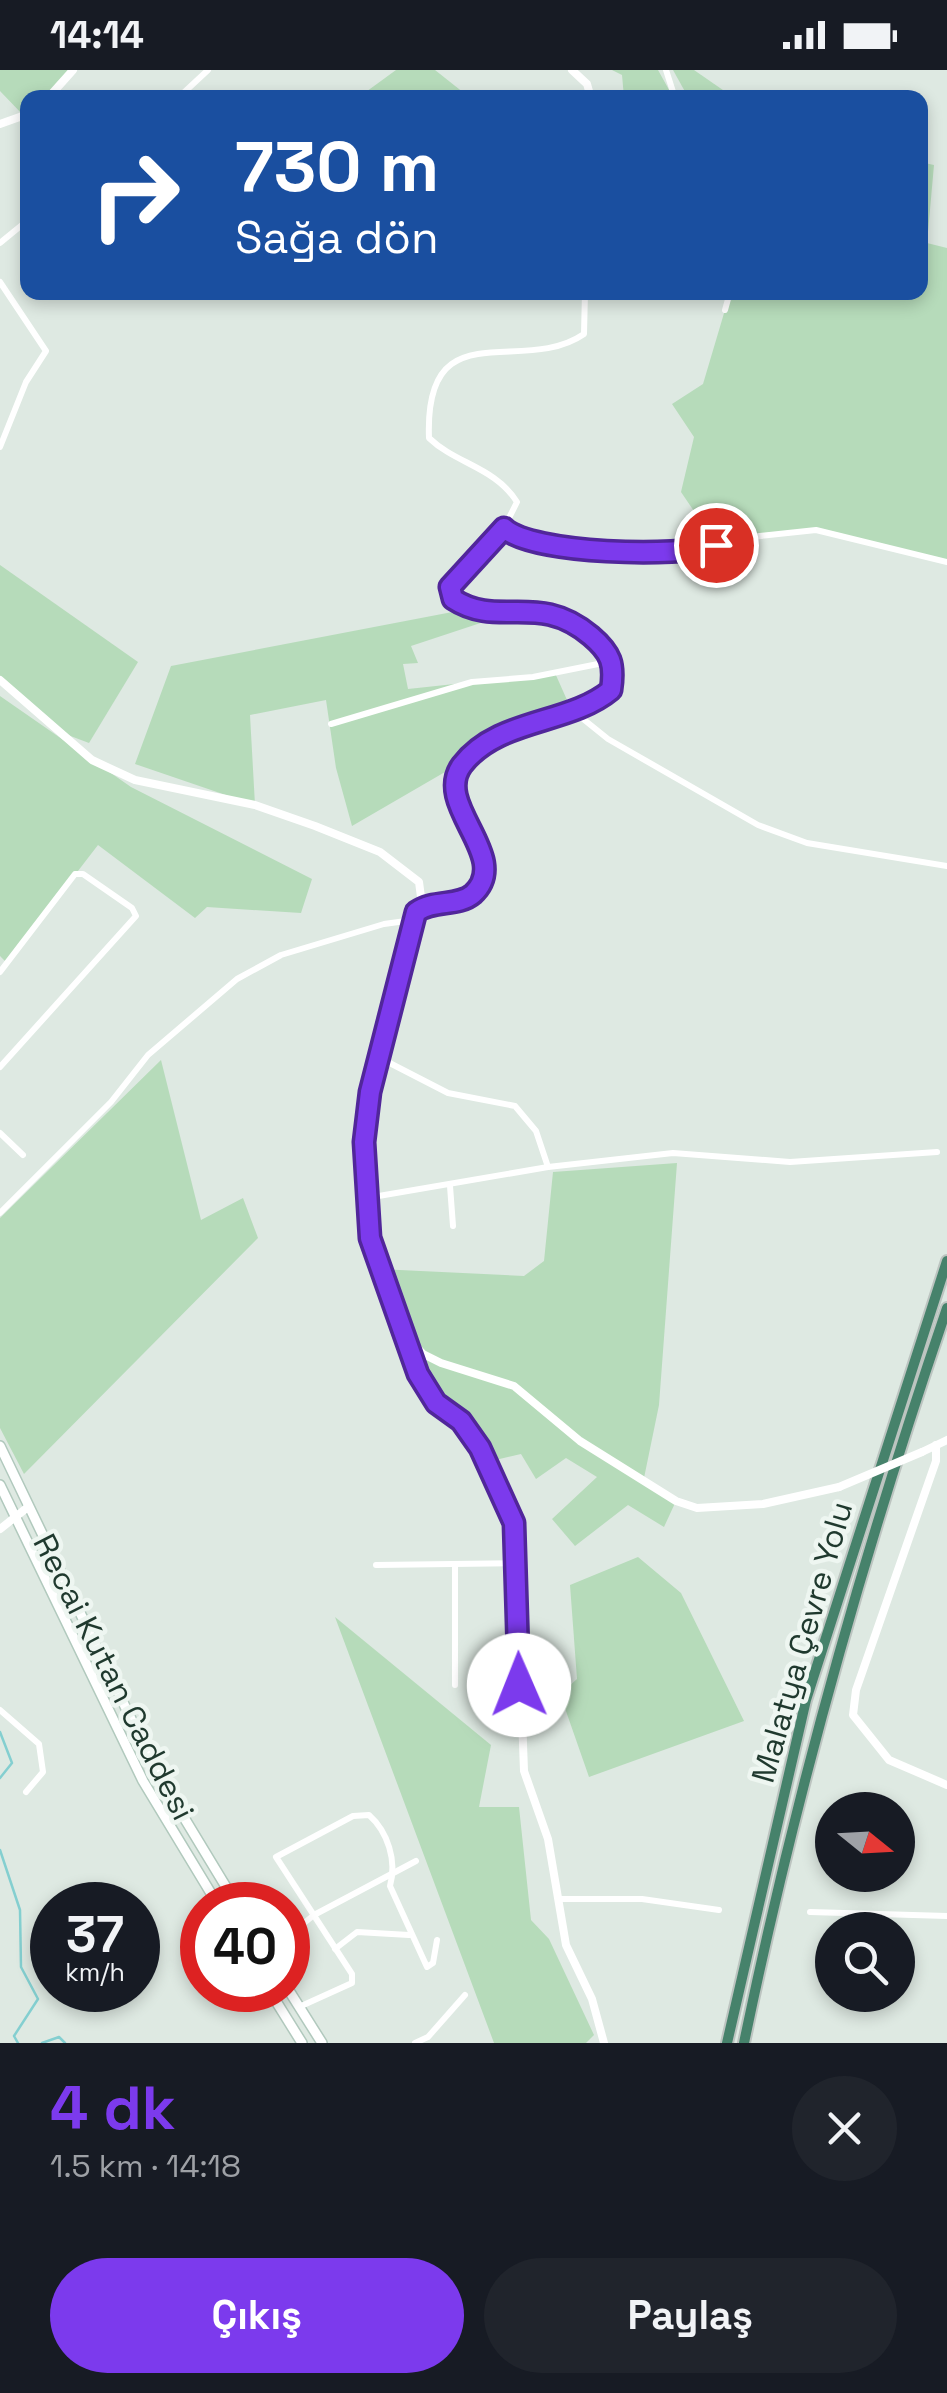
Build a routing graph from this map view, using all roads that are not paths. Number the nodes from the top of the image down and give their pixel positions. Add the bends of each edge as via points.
1 (73, 70) edge
2 (208, 70) edge
3 (572, 70) edge
4 (55, 90) edge
5 (187, 90) edge
6 (589, 90) edge
7 (20, 226) edge
8 (0, 242) edge
9 (0, 282) edge
10 (585, 300) edge
11 (728, 300) edge
12 (725, 310) dead end
13 (0, 447) edge
14 (504, 528) junction
15 (947, 562) edge
16 (613, 661) junction
17 (0, 680) edge
18 (571, 709) junction
19 (330, 724) dead end
20 (947, 866) edge
21 (419, 882) junction
22 (436, 902) junction
23 (415, 916) junction
24 (0, 972) edge
25 (378, 1057) junction
26 (0, 1067) edge
27 (0, 1134) edge
28 (937, 1152) dead end
29 (23, 1155) dead end
30 (548, 1166) junction
31 (450, 1186) junction
32 (366, 1198) junction
33 (0, 1212) edge
34 (453, 1226) dead end
35 (947, 1262) edge
36 (947, 1308) edge
37 (407, 1337) junction
38 (947, 1440) edge
39 (936, 1445) junction
40 (0, 1446) edge
41 (0, 1484) edge
42 (28, 1507) junction
43 (15, 1517) junction
44 (0, 1530) edge
45 (519, 1564) junction
46 (376, 1566) dead end
47 (456, 1566) junction
48 (455, 1685) dead end
49 (0, 1710) edge
50 (947, 1782) edge
51 (26, 1792) dead end
52 (416, 1860) dead end
53 (394, 1871) junction
54 (204, 1882) edge
55 (223, 1882) edge
56 (559, 1899) junction
57 (719, 1910) dead end
58 (810, 1912) dead end
59 (314, 1914) junction
60 (947, 1916) edge
61 (310, 1917) edge
62 (410, 1935) junction
63 (436, 1940) dead end
64 (336, 1949) junction
65 (465, 1995) dead end
66 (310, 2002) edge
67 (283, 2012) edge
68 (301, 2012) edge
69 (302, 2043) edge
70 (322, 2043) edge
71 (415, 2043) edge
72 (604, 2043) edge
73 (727, 2043) edge
74 (744, 2043) edge

1 - 4 street
2 - 5 street
3 - 6 street
7 - 8 street
9 - 13 street via 46,351
10 - 14 street via 584,334 570,344 470,354 440,378 428,438 507,486 517,502
11 - 12 street
14 - 15 street via 526,541 692,554 742,538 816,530
14 - 16 street via 450,587 453,599 486,612 556,612
16 - 18 street via 611,690
16 - 19 street via 472,682
17 - 21 street via 92,760 135,780 315,826 380,852
18 - 20 street via 608,739 758,825 807,843
18 - 22 street via 523,724 460,767 456,798 482,852 483,873 466,900
21 - 22 street
21 - 23 street
22 - 23 street
23 - 25 street
23 - 33 street via 281,956 237,979 164,1039
24 - 26 street via 75,874 136,916
25 - 30 street via 448,1093 515,1106 536,1131
25 - 32 street via 364,1142
27 - 29 street
28 - 30 street via 790,1162 673,1153
30 - 31 street
31 - 32 street
31 - 34 street
32 - 37 street via 370,1238
35 - 73 highway, Malatya Çevre Yolu via 806,1700
36 - 74 highway, Malatya Çevre Yolu via 822,1701
37 - 39 street, bridge via 441,1363 514,1386 580,1441 676,1502 697,1508 762,1504 839,1487
37 - 45 street via 436,1403 461,1421 480,1448 514,1523
38 - 39 street
39 - 50 street via 853,1715 890,1760
40 - 42 main road, Recai Kutan Caddesi
41 - 43 main road, Recai Kutan Caddesi
42 - 43 street
42 - 55 main road, Recai Kutan Caddesi via 158,1773
43 - 44 street
43 - 54 main road, Recai Kutan Caddesi via 143,1781
45 - 47 street
45 - 56 street via 520,1746
46 - 47 street
47 - 48 street
49 - 51 street via 39,1744 44,1772
52 - 53 street
53 - 59 street
53 - 59 street via 383,1828 369,1815 353,1816 282,1852 276,1857 282,1869
53 - 62 street via 390,1886
56 - 57 street via 642,1899
56 - 72 street via 572,1966 592,1999
58 - 60 street
59 - 61 street
59 - 64 street
62 - 63 street via 427,1967
62 - 64 street via 357,1932
64 - 66 street via 352,1983
65 - 71 street
67 - 69 main road
68 - 70 main road

